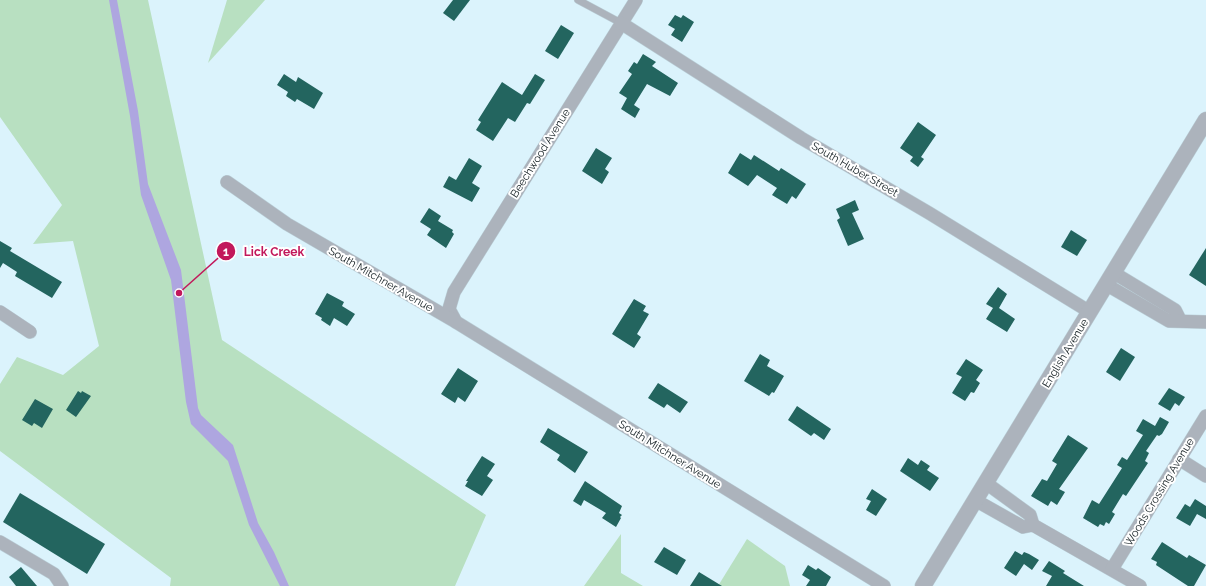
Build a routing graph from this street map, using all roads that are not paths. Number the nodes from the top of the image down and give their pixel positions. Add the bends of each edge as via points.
1 (578, 0) edge
2 (636, 0) edge
3 (621, 23) junction
4 (1206, 120) edge
5 (227, 182) dead end
6 (1111, 279) junction
7 (449, 309) joint
8 (0, 312) edge
9 (1090, 312) junction
10 (456, 322) junction
11 (1206, 322) edge
12 (30, 332) dead end
13 (1206, 416) edge
14 (1179, 459) junction
15 (1206, 476) edge
16 (986, 483) junction
17 (976, 500) junction
18 (1033, 525) junction
19 (0, 542) edge
20 (1112, 569) junction
21 (64, 586) edge
22 (884, 586) edge
23 (923, 586) edge
24 (1140, 586) edge

1 - 3 lane
2 - 3 street, Beechwood Avenue
3 - 7 street, Beechwood Avenue via 454,292
3 - 9 street, South Huber Street via 801,138
4 - 6 street, English Avenue
5 - 10 street, South Mitchner Avenue via 287,224
6 - 9 street, English Avenue
6 - 11 street via 1169,321
7 - 10 street, South Mitchner Avenue
8 - 12 street
9 - 16 street, English Avenue
10 - 22 street, South Mitchner Avenue
13 - 14 street, Woods Crossing Avenue
14 - 15 street
14 - 20 street, Woods Crossing Avenue
16 - 17 street, English Avenue
16 - 18 street via 1030,515
17 - 18 street via 1023,527
17 - 23 street, English Avenue
18 - 20 street
19 - 21 street via 54,574
20 - 24 street

